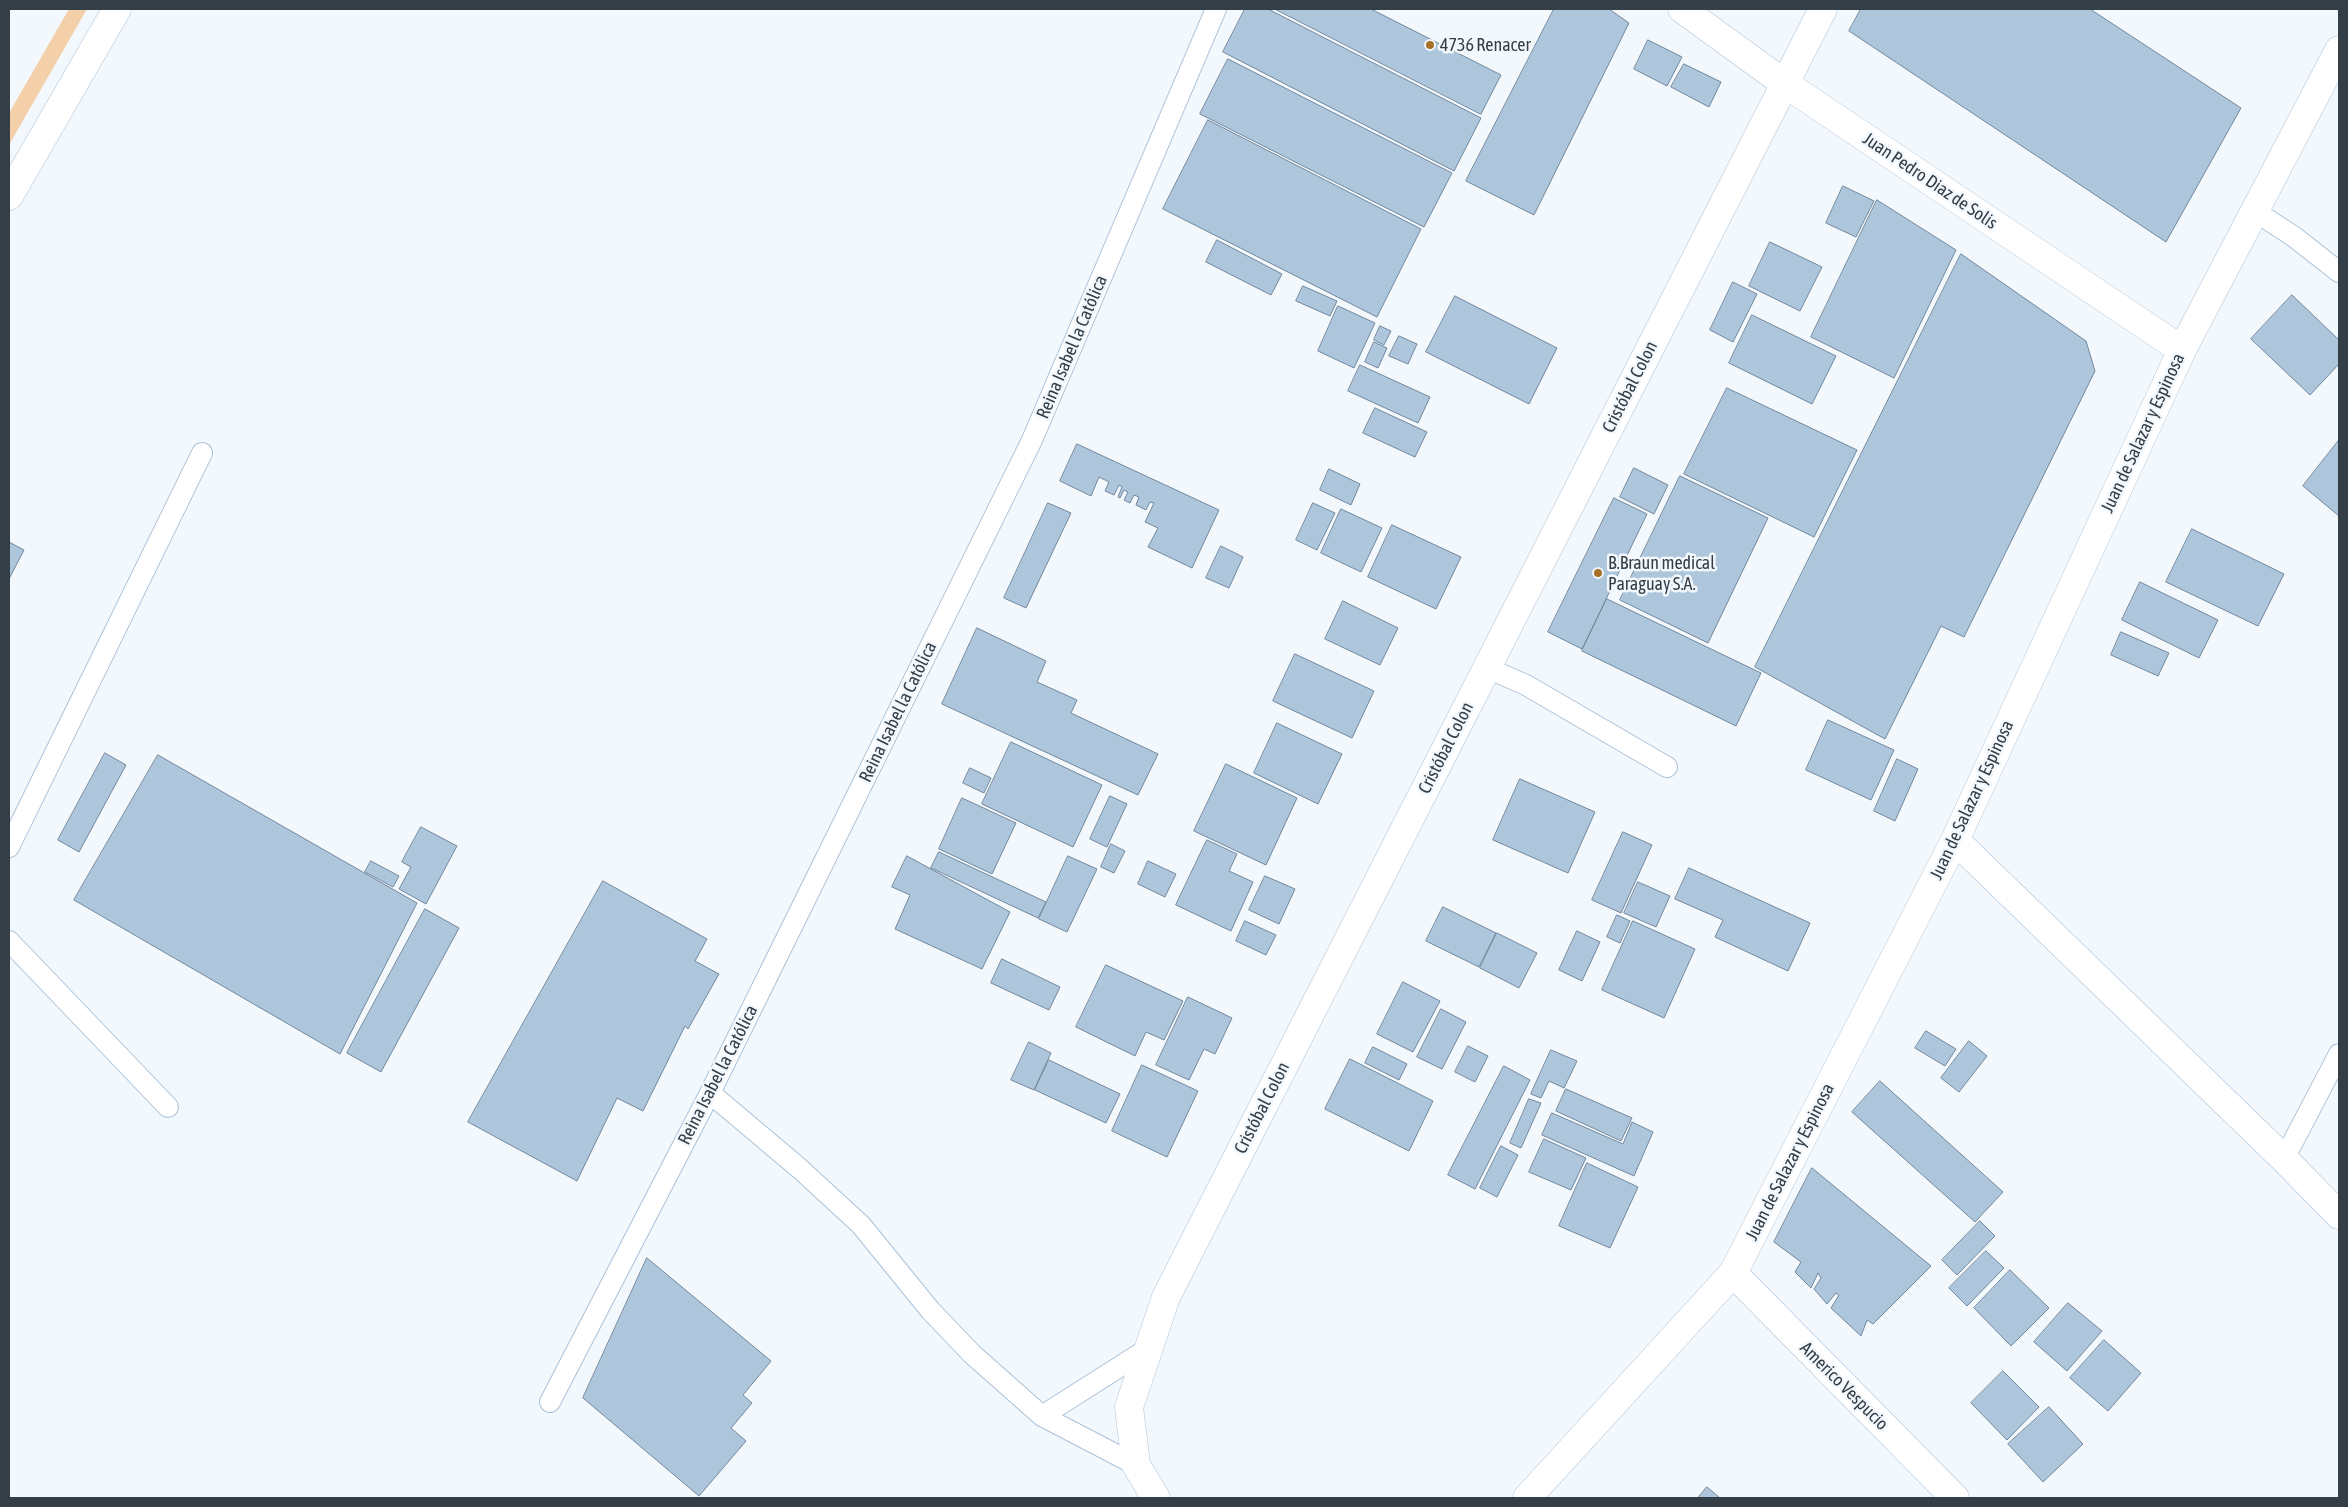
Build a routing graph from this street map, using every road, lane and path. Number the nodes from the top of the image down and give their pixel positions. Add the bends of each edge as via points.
1 (117, 9) edge
2 (1216, 9) edge
3 (1682, 9) edge
4 (1823, 9) edge
5 (2339, 50) edge
6 (1784, 84) junction
7 (9, 196) edge
8 (2256, 212) junction
9 (2339, 272) edge
10 (2182, 350) junction
11 (202, 453) dead end
12 (1487, 668) junction
13 (1667, 767) dead end
14 (1955, 840) junction
15 (9, 847) edge
16 (9, 941) edge
17 (2339, 1054) edge
18 (710, 1093) junction
19 (168, 1107) dead end
20 (2284, 1159) junction
21 (2339, 1215) edge
22 (1733, 1273) junction
23 (1149, 1348) junction
24 (550, 1402) dead end
25 (1042, 1416) junction
26 (1136, 1465) junction
27 (1156, 1498) edge
28 (1527, 1498) edge
29 (1955, 1498) edge

1 - 7 street
2 - 18 lane, Reina Isabel la Católica via 1032,440
3 - 6 street, Juan Pedro Diaz de Solis
4 - 6 street, Cristóbal Colon
5 - 8 street, Juan de Salazar y Espinosa
6 - 10 street, Juan Pedro Diaz de Solis
6 - 12 street, Cristóbal Colon
8 - 9 lane
8 - 10 street, Juan de Salazar y Espinosa
10 - 14 street, Juan de Salazar y Espinosa
11 - 15 lane
12 - 13 lane via 1526,685
12 - 23 street, Cristóbal Colon via 1166,1296
14 - 20 street
14 - 22 street, Juan de Salazar y Espinosa
16 - 19 lane
17 - 20 lane
18 - 24 lane, Reina Isabel la Católica
18 - 25 lane via 861,1225 930,1310 972,1354
20 - 21 street
22 - 28 street, Juan de Salazar y Espinosa
22 - 29 street, Americo Vespucio
23 - 25 lane
23 - 26 street, Cristóbal Colon via 1129,1407
25 - 26 lane
26 - 27 street, Cristóbal Colon

